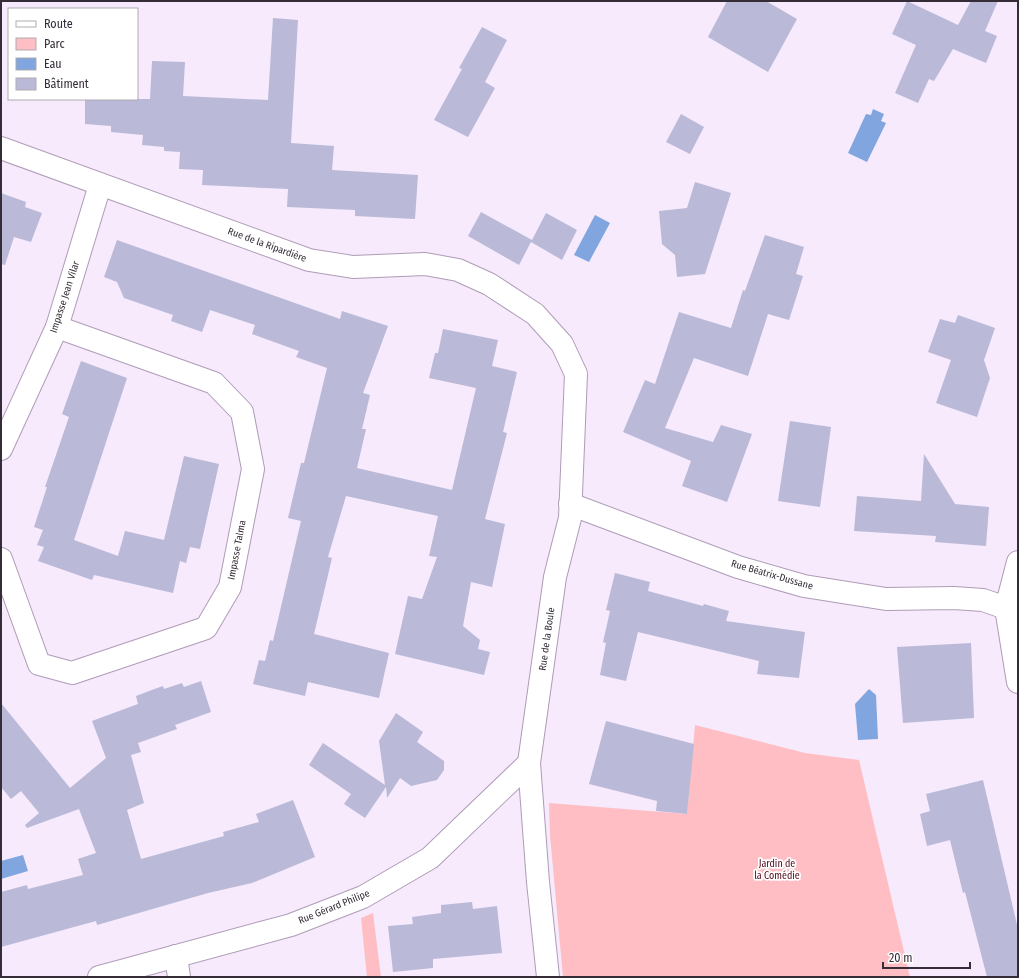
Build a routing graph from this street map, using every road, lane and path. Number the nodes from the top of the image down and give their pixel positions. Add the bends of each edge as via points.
1 (1, 148) edge
2 (100, 185) junction
3 (535, 314) joint
4 (57, 326) junction
5 (1, 449) edge
6 (570, 504) junction
7 (1, 559) edge
8 (1018, 562) edge
9 (1012, 606) edge
10 (1018, 682) edge
11 (529, 763) junction
12 (178, 967) edge
13 (99, 977) edge
14 (548, 977) edge

1 - 2 street, Rue de la Ripardière
2 - 3 street, Rue de la Ripardière via 309,260 353,267 425,264 458,270 489,284
2 - 4 street, Impasse Jean Vilar
3 - 6 street, Rue de la Boule via 562,344 576,374
4 - 5 street, Impasse Jean Vilar
4 - 7 street, Impasse Talma via 214,383 242,412 253,469 230,587 206,628 72,673 39,664
6 - 9 street, Rue Béatrix-Dussane via 738,567 804,586 886,599 954,598 984,600
6 - 11 street, Rue de la Boule via 570,518 555,577
8 - 9 street
9 - 10 street
11 - 12 street, Rue Gérard Philipe via 430,858 364,897
11 - 14 street, Rue de la Boule
12 - 13 street, Rue Gérard Philipe

